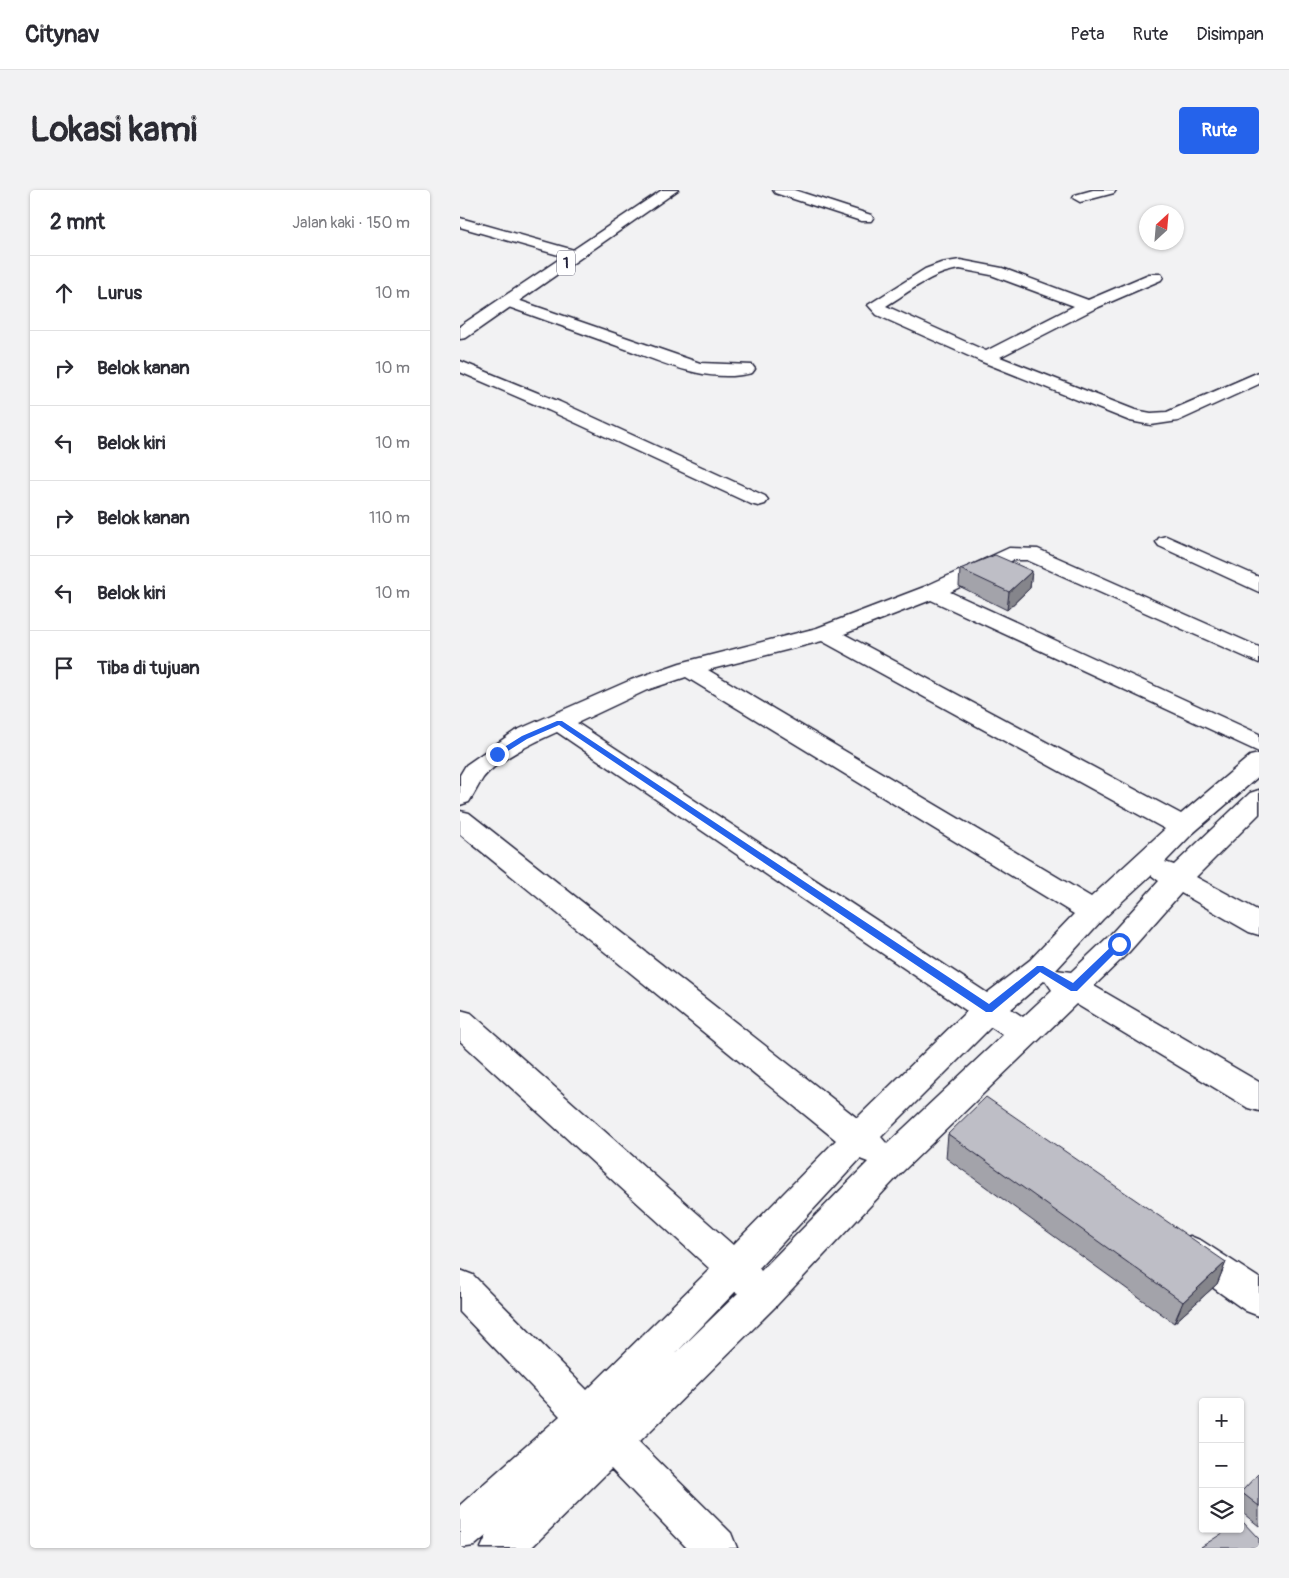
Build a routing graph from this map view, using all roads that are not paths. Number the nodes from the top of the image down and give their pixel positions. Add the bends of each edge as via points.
1 (671, 190) edge
2 (780, 190) edge
3 (1109, 190) edge
4 (1080, 198) dead end
5 (866, 218) dead end
6 (460, 222) edge
7 (576, 256) junction
8 (1155, 277) dead end
9 (509, 302) junction
10 (1088, 306) junction
11 (460, 334) edge
12 (986, 357) junction
13 (460, 366) edge
14 (746, 369) dead end
15 (1259, 377) edge
16 (758, 500) dead end
17 (1166, 542) dead end
18 (1259, 585) edge
19 (932, 592) junction
20 (825, 633) junction
21 (1259, 656) edge
22 (688, 668) junction
23 (559, 722) junction
24 (1259, 744) edge
25 (1256, 779) edge
26 (460, 796) edge
27 (460, 820) edge
28 (1183, 827) junction
29 (1148, 862) junction
30 (1177, 879) junction
31 (1093, 912) junction
32 (1259, 924) edge
33 (1040, 968) junction
34 (1074, 988) junction
35 (989, 1009) junction
36 (460, 1022) edge
37 (1025, 1034) junction
38 (926, 1072) junction
39 (1259, 1098) edge
40 (972, 1104) junction
41 (858, 1138) junction
42 (889, 1163) junction
43 (1162, 1233) edge
44 (734, 1269) junction
45 (460, 1288) edge
46 (764, 1294) junction
47 (1259, 1299) edge
48 (600, 1429) junction
49 (460, 1532) edge
50 (502, 1548) edge
51 (716, 1548) edge

1 - 7 main road, 1
2 - 5 main road
3 - 4 main road
6 - 7 main road
7 - 9 main road, 1
8 - 10 main road
9 - 11 main road, 1
9 - 14 main road via 696,368
10 - 12 main road
10 - 12 main road via 982,267 961,264 945,266 876,305 884,312
12 - 15 main road via 1130,415 1151,419 1171,417
13 - 16 main road
17 - 18 main road
19 - 20 main road
19 - 21 main road via 1009,554 1030,554
19 - 24 main road
20 - 22 main road
20 - 28 main road
22 - 23 main road via 639,685
22 - 31 main road
23 - 26 main road via 524,737 497,754 475,771
23 - 35 main road
25 - 28 main road
25 - 30 main road
27 - 41 main road
28 - 29 main road
29 - 30 main road
29 - 31 main road
30 - 32 main road
30 - 34 main road
31 - 33 main road
33 - 34 main road
33 - 35 main road
34 - 37 main road
34 - 39 main road
35 - 37 main road
35 - 38 main road
36 - 44 main road
37 - 40 main road
38 - 40 main road
38 - 41 main road
40 - 42 main road
41 - 42 main road
41 - 44 main road
42 - 46 main road
43 - 47 main road
44 - 46 main road
44 - 48 main road
45 - 48 main road
46 - 48 main road
48 - 49 main road
48 - 50 main road
48 - 51 main road

